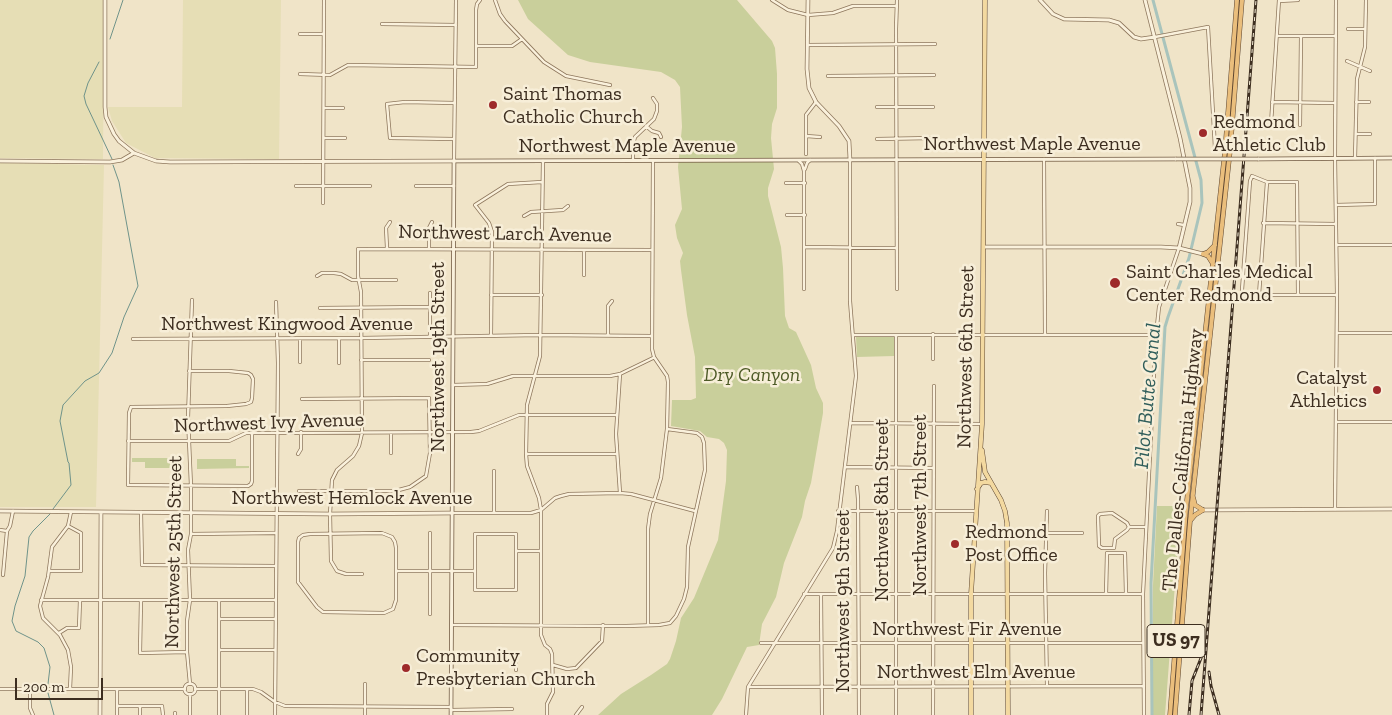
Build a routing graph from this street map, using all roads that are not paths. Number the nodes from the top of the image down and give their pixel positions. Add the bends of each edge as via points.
1 (105, 0) edge
2 (324, 0) edge
3 (456, 0) edge
4 (480, 0) edge
5 (496, 0) edge
6 (772, 0) edge
7 (808, 0) edge
8 (897, 0) edge
9 (985, 0) edge
10 (1040, 0) edge
11 (1145, 0) edge
12 (1237, 0) edge
13 (1242, 0) edge
14 (1279, 0) edge
15 (1298, 0) edge
16 (1336, 0) edge
17 (1366, 0) edge
18 (896, 6) junction
19 (808, 15) junction
20 (382, 24) dead end
21 (456, 25) junction
22 (1348, 29) dead end
23 (1366, 29) junction
24 (300, 34) dead end
25 (324, 34) junction
26 (1277, 36) junction
27 (1301, 36) junction
28 (1336, 36) junction
29 (1157, 37) junction
30 (522, 39) junction
31 (808, 44) junction
32 (896, 44) junction
33 (935, 44) dead end
34 (476, 46) junction
35 (1346, 61) dead end
36 (455, 67) junction
37 (1360, 67) junction
38 (1370, 70) dead end
39 (300, 74) dead end
40 (324, 74) junction
41 (896, 75) junction
42 (934, 75) dead end
43 (828, 76) dead end
44 (610, 85) dead end
45 (653, 98) dead end
46 (816, 102) junction
47 (1272, 102) junction
48 (1300, 102) junction
49 (1356, 102) junction
50 (1369, 102) dead end
51 (455, 103) junction
52 (1336, 103) junction
53 (877, 107) dead end
54 (896, 107) junction
55 (933, 107) dead end
56 (324, 108) junction
57 (342, 108) dead end
58 (1271, 124) dead end
59 (1300, 125) dead end
60 (646, 126) junction
61 (1356, 134) junction
62 (1370, 134) dead end
63 (806, 136) junction
64 (820, 136) dead end
65 (324, 138) junction
66 (345, 138) dead end
67 (661, 138) dead end
68 (454, 139) junction
69 (877, 139) dead end
70 (896, 139) junction
71 (937, 140) dead end
72 (1215, 148) dead end
73 (134, 153) junction
74 (806, 154) dead end
75 (1335, 158) junction
76 (1355, 158) junction
77 (1375, 158) junction
78 (1392, 158) edge
79 (984, 159) junction
80 (1044, 159) junction
81 (633, 160) junction
82 (653, 160) junction
83 (797, 160) junction
84 (810, 160) junction
85 (850, 160) junction
86 (896, 160) junction
87 (0, 161) edge
88 (454, 161) junction
89 (542, 161) junction
90 (323, 162) junction
91 (804, 171) junction
92 (542, 182) junction
93 (1267, 182) junction
94 (786, 183) dead end
95 (804, 183) junction
96 (296, 186) dead end
97 (323, 186) junction
98 (370, 186) dead end
99 (416, 186) dead end
100 (454, 186) junction
101 (323, 202) dead end
102 (1336, 205) junction
103 (568, 206) dead end
104 (542, 212) junction
105 (787, 215) dead end
106 (805, 215) junction
107 (524, 216) dead end
108 (390, 222) dead end
109 (432, 222) dead end
110 (1263, 222) junction
111 (1297, 223) junction
112 (1178, 224) dead end
113 (1336, 224) junction
114 (1186, 225) junction
115 (1392, 244) edge
116 (1215, 245) junction
117 (1337, 245) junction
118 (804, 247) junction
119 (984, 247) junction
120 (1044, 247) junction
121 (387, 248) junction
122 (850, 248) junction
123 (897, 248) junction
124 (1179, 248) junction
125 (429, 249) junction
126 (454, 249) junction
127 (492, 250) junction
128 (542, 250) junction
129 (584, 250) junction
130 (652, 250) junction
131 (1203, 254) junction
132 (1213, 264) junction
133 (584, 275) dead end
134 (317, 276) dead end
135 (359, 280) junction
136 (396, 280) dead end
137 (897, 288) dead end
138 (804, 289) dead end
139 (430, 293) dead end
140 (492, 295) junction
141 (542, 295) junction
142 (1259, 295) junction
143 (1298, 295) junction
144 (1337, 295) junction
145 (192, 300) dead end
146 (612, 301) dead end
147 (276, 302) dead end
148 (361, 307) junction
149 (430, 307) junction
150 (320, 308) dead end
151 (1337, 333) junction
152 (1392, 333) edge
153 (896, 334) junction
154 (933, 334) junction
155 (983, 334) junction
156 (491, 335) junction
157 (540, 335) junction
158 (608, 335) junction
159 (854, 335) junction
160 (1045, 335) junction
161 (1156, 335) junction
162 (430, 336) junction
163 (453, 336) junction
164 (651, 336) junction
165 (133, 338) dead end
166 (192, 338) junction
167 (276, 338) junction
168 (300, 338) junction
169 (339, 338) junction
170 (361, 338) junction
171 (654, 357) junction
172 (933, 359) dead end
173 (361, 360) junction
174 (429, 360) dead end
175 (300, 362) dead end
176 (339, 362) dead end
177 (189, 371) junction
178 (620, 374) junction
179 (535, 376) junction
180 (453, 385) junction
181 (934, 386) dead end
182 (302, 399) dead end
183 (361, 399) junction
184 (188, 406) junction
185 (526, 415) junction
186 (616, 415) junction
187 (1336, 422) junction
188 (1392, 422) edge
189 (851, 423) junction
190 (896, 423) junction
191 (934, 424) junction
192 (982, 424) junction
193 (667, 429) junction
194 (277, 432) junction
195 (301, 432) junction
196 (252, 433) junction
197 (362, 433) junction
198 (392, 433) junction
199 (430, 433) junction
200 (452, 433) junction
201 (189, 440) junction
202 (128, 441) junction
203 (981, 447) junction
204 (392, 453) dead end
205 (298, 454) dead end
206 (526, 454) junction
207 (617, 454) junction
208 (845, 467) junction
209 (895, 467) junction
210 (933, 468) junction
211 (494, 471) dead end
212 (991, 484) junction
213 (191, 486) junction
214 (856, 487) dead end
215 (976, 490) junction
216 (299, 491) dead end
217 (331, 491) junction
218 (620, 493) junction
219 (1192, 494) junction
220 (654, 501) junction
221 (1335, 509) junction
222 (1392, 509) edge
223 (541, 510) junction
224 (696, 510) junction
225 (976, 510) junction
226 (1047, 510) dead end
227 (1203, 510) junction
228 (0, 511) edge
229 (14, 511) junction
230 (838, 511) junction
231 (858, 511) junction
232 (895, 511) junction
233 (934, 511) junction
234 (71, 512) junction
235 (101, 512) junction
236 (141, 512) junction
237 (190, 512) junction
238 (276, 513) junction
239 (452, 513) junction
240 (494, 513) junction
241 (330, 514) junction
242 (1190, 521) junction
243 (68, 526) junction
244 (1129, 527) junction
245 (1146, 527) junction
246 (0, 530) edge
247 (6, 531) junction
248 (275, 533) junction
249 (430, 533) dead end
250 (1046, 533) junction
251 (1082, 533) dead end
252 (191, 534) junction
253 (330, 534) junction
254 (516, 551) junction
255 (541, 551) junction
256 (0, 560) edge
257 (5, 560) junction
258 (190, 566) junction
259 (275, 566) junction
260 (49, 571) junction
261 (396, 571) junction
262 (429, 571) junction
263 (451, 571) junction
264 (475, 572) junction
265 (3, 574) dead end
266 (362, 574) dead end
267 (804, 594) junction
268 (858, 594) junction
269 (895, 594) junction
270 (933, 594) junction
271 (971, 594) junction
272 (1007, 594) junction
273 (1046, 594) junction
274 (1106, 594) junction
275 (1126, 594) junction
276 (1143, 594) junction
277 (820, 595) junction
278 (41, 600) junction
279 (80, 600) junction
280 (101, 600) junction
281 (141, 600) junction
282 (190, 600) junction
283 (220, 600) junction
284 (276, 600) junction
285 (430, 614) dead end
286 (219, 619) junction
287 (275, 619) junction
288 (452, 625) junction
289 (604, 625) junction
290 (648, 625) junction
291 (541, 626) junction
292 (59, 633) junction
293 (1143, 642) junction
294 (762, 643) dead end
295 (775, 643) junction
296 (822, 643) junction
297 (858, 643) junction
298 (895, 643) junction
299 (933, 643) junction
300 (970, 643) junction
301 (1007, 643) junction
302 (1047, 643) junction
303 (219, 650) junction
304 (275, 650) junction
305 (187, 652) junction
306 (452, 659) junction
307 (553, 665) junction
308 (516, 670) dead end
309 (190, 684) junction
310 (365, 684) dead end
311 (822, 686) junction
312 (859, 686) junction
313 (895, 686) junction
314 (933, 686) junction
315 (971, 686) junction
316 (1008, 686) junction
317 (1047, 686) junction
318 (1144, 686) junction
319 (748, 687) junction
320 (219, 688) junction
321 (247, 688) junction
322 (0, 689) edge
323 (30, 689) junction
324 (70, 689) junction
325 (100, 689) junction
326 (117, 689) junction
327 (185, 689) junction
328 (195, 689) junction
329 (190, 694) junction
330 (275, 702) junction
331 (117, 706) junction
332 (140, 706) junction
333 (365, 707) junction
334 (582, 707) dead end
335 (451, 708) junction
336 (512, 709) dead end
337 (33, 715) edge
338 (100, 715) edge
339 (117, 715) edge
340 (140, 715) edge
341 (163, 715) edge
342 (190, 715) edge
343 (219, 715) edge
344 (247, 715) edge
345 (275, 715) edge
346 (364, 715) edge
347 (451, 715) edge
348 (547, 715) edge
349 (576, 715) edge
350 (746, 715) edge
351 (822, 715) edge
352 (859, 715) edge
353 (896, 715) edge
354 (933, 715) edge
355 (970, 715) edge
356 (1008, 715) edge
357 (1144, 715) edge
358 (1170, 715) edge
359 (1175, 715) edge

1 - 73 street via 106,116 119,141
2 - 25 street
3 - 21 street, Northwest 19th Street
4 - 34 street via 476,10
5 - 30 street via 500,14
6 - 19 street via 788,10
7 - 19 street
8 - 18 street
9 - 79 main road, Northwest 6th Street
10 - 29 street via 1053,14 1064,19 1109,20 1122,25 1134,37
11 - 29 street
12 - 116 highway, The Dalles-California Highway / US 97
13 - 219 highway, The Dalles-California Highway / US 97 via 1230,151
14 - 15 street
14 - 26 street
16 - 28 street
17 - 23 street
18 - 19 street via 853,6 833,13
18 - 32 street
19 - 31 street
20 - 21 street
21 - 36 street, Northwest 19th Street
22 - 23 street
23 - 37 street
24 - 25 street
25 - 40 street
26 - 27 street
26 - 47 street
27 - 28 street
27 - 48 street
28 - 52 street
29 - 72 street via 1208,27
29 - 114 street via 1190,188
30 - 34 street via 512,46
30 - 44 street via 544,62 566,76
31 - 32 street
31 - 46 street via 807,79
32 - 33 street
32 - 41 street
34 - 36 street via 476,67
35 - 37 street
36 - 40 street via 348,65 330,75
36 - 51 street, Northwest 19th Street
37 - 38 street
37 - 49 street
39 - 40 street
40 - 56 street
41 - 42 street
41 - 43 street
41 - 54 street
45 - 60 street via 657,111
46 - 63 street via 806,115
46 - 85 street via 840,126 849,141
47 - 48 street
47 - 58 street
48 - 52 street
48 - 59 street
49 - 50 street
49 - 61 street
51 - 68 street, Northwest 19th Street
51 - 68 street via 387,104 390,138
52 - 75 street
53 - 54 street
54 - 55 street
54 - 70 street
56 - 57 street
56 - 65 street
60 - 67 street via 659,133
60 - 81 street via 635,137
61 - 62 street
61 - 76 street
63 - 64 street
63 - 74 street
65 - 66 street
65 - 90 street
68 - 88 street, Northwest 19th Street
69 - 70 street
70 - 71 street
70 - 86 street
73 - 87 street via 110,162
73 - 90 street, Northwest Maple Avenue via 156,162
75 - 76 street, Northwest Maple Avenue
75 - 80 street, Northwest Maple Avenue, bridge
75 - 102 street
76 - 77 street, Northwest Maple Avenue
77 - 78 street, Northwest Maple Avenue
77 - 102 street via 1375,204
79 - 80 street, Northwest Maple Avenue
79 - 86 street, Northwest Maple Avenue
79 - 119 main road, Northwest 6th Street
80 - 120 street
81 - 82 street, Northwest Maple Avenue
81 - 89 street, Northwest Maple Avenue
82 - 83 street, Northwest Maple Avenue
82 - 130 street
83 - 84 street, Northwest Maple Avenue
83 - 91 street
84 - 85 street, Northwest Maple Avenue
84 - 91 street
85 - 86 street, Northwest Maple Avenue
85 - 122 street
86 - 123 street
88 - 89 street, Northwest Maple Avenue
88 - 90 street, Northwest Maple Avenue
88 - 100 street, Northwest 19th Street
89 - 92 street
90 - 97 street
91 - 95 street
92 - 104 street
92 - 127 street via 508,184 475,205 489,222
93 - 110 street
93 - 111 street via 1297,182
93 - 142 street via 1255,176 1251,178 1242,290 1246,297
94 - 95 street
95 - 106 street
96 - 97 street
97 - 98 street
97 - 101 street
99 - 100 street
100 - 126 street, Northwest 19th Street
102 - 113 street
103 - 104 street via 563,210
104 - 107 street
104 - 128 street
105 - 106 street
106 - 118 street
108 - 121 street via 386,228
109 - 125 street
110 - 111 street
110 - 142 street
111 - 113 street
111 - 143 street
112 - 114 street
113 - 117 street
114 - 124 street
115 - 117 street
116 - 131 highway
116 - 132 highway, The Dalles-California Highway / US 97
117 - 144 street
118 - 122 street
118 - 138 street
119 - 120 street
119 - 155 main road, Northwest 6th Street
120 - 124 street
120 - 160 street
121 - 125 street, Northwest Larch Avenue
121 - 135 street, Northwest Larch Avenue via 358,249
122 - 123 street
122 - 159 street
123 - 137 street
124 - 131 street
124 - 161 street via 1159,307
125 - 126 street, Northwest Larch Avenue
126 - 127 street, Northwest Larch Avenue
126 - 163 street, Northwest 19th Street
127 - 128 street, Northwest Larch Avenue
127 - 140 street
128 - 129 street, Northwest Larch Avenue
128 - 141 street
129 - 130 street, Northwest Larch Avenue
129 - 133 street
130 - 164 street
131 - 132 highway
132 - 358 highway, The Dalles-California Highway / US 97 via 1186,509
134 - 135 street via 334,273
135 - 136 street
135 - 148 street
139 - 149 street
140 - 141 street
140 - 156 street
141 - 157 street
142 - 143 street
143 - 144 street
144 - 151 street
145 - 166 street, Northwest 25th Street
146 - 158 street via 608,306
147 - 167 street
148 - 149 street
148 - 150 street
148 - 170 street
149 - 162 street
151 - 152 street
151 - 187 street
153 - 154 street
153 - 159 street
153 - 190 street, Northwest 8th Street
154 - 155 street
154 - 172 street
155 - 160 street
155 - 192 main road, Northwest 6th Street
156 - 157 street, Northwest Kingwood Avenue
156 - 163 street, Northwest Kingwood Avenue
157 - 158 street, Northwest Kingwood Avenue
157 - 179 street via 540,356
158 - 164 street, Northwest Kingwood Avenue
159 - 189 street via 856,376
160 - 161 street
161 - 245 street
162 - 163 street, Northwest Kingwood Avenue
162 - 170 street, Northwest Kingwood Avenue
163 - 180 street, Northwest 19th Street
164 - 171 street
165 - 166 street, Northwest Kingwood Avenue
166 - 167 street, Northwest Kingwood Avenue
166 - 177 street, Northwest 25th Street
167 - 168 street, Northwest Kingwood Avenue
167 - 194 street
168 - 169 street, Northwest Kingwood Avenue
168 - 175 street
169 - 170 street, Northwest Kingwood Avenue
169 - 176 street
170 - 173 street
171 - 178 street
171 - 193 street via 667,376
173 - 174 street
173 - 183 street
177 - 184 street, Northwest 25th Street
177 - 184 street via 229,371 251,375 253,394 251,402 232,406
178 - 179 street
178 - 186 street
179 - 180 street via 513,376 487,384
179 - 185 street
180 - 200 street, Northwest 19th Street
181 - 191 street, Northwest 7th Street
182 - 183 street
183 - 197 street
183 - 199 street via 429,398
184 - 201 street, Northwest 25th Street
184 - 202 street via 131,407
185 - 186 street, Northwest Ivy Avenue
185 - 200 street, Northwest Ivy Avenue via 512,417 479,431
185 - 206 street
186 - 207 street
187 - 188 street
187 - 221 street
189 - 190 street
189 - 208 street
190 - 191 street
190 - 209 street, Northwest 8th Street
191 - 192 street
191 - 210 street, Northwest 7th Street
192 - 203 main road, Northwest 6th Street
193 - 220 street via 661,478
193 - 224 street via 702,437 705,470
194 - 195 street, Northwest Ivy Avenue
194 - 196 street, Northwest Ivy Avenue
194 - 238 street
195 - 197 street, Northwest Ivy Avenue
195 - 205 street
196 - 201 street, Northwest Ivy Avenue via 229,441
196 - 213 street via 251,484
197 - 198 street, Northwest Ivy Avenue
197 - 217 street via 353,456 332,480
198 - 199 street, Northwest Ivy Avenue
198 - 204 street
199 - 200 street, Northwest Ivy Avenue
199 - 217 street via 426,476 410,487 395,491
200 - 239 street, Northwest 19th Street
201 - 202 street, Northwest Ivy Avenue
201 - 213 street, Northwest 25th Street
202 - 213 street via 128,485
203 - 212 main road
203 - 215 main road, Northwest 6th Street
206 - 207 street
206 - 223 street
207 - 218 street
208 - 209 street
208 - 230 street
209 - 210 street
209 - 232 street, Northwest 8th Street
210 - 233 street, Northwest 7th Street
211 - 240 street
212 - 215 main road via 981,483
212 - 272 main road via 1006,515
213 - 237 street, Northwest 25th Street
214 - 231 street, Northwest 9th Street
215 - 225 main road, Northwest 6th Street
216 - 217 street
217 - 241 street
218 - 220 street, Northwest Hemlock Avenue
218 - 223 street, Northwest Hemlock Avenue via 569,494 555,498
219 - 227 highway via 1195,505
219 - 242 highway, The Dalles-California Highway / US 97
220 - 224 street, Northwest Hemlock Avenue
220 - 290 street via 648,529
221 - 222 street
221 - 227 street
223 - 240 street, Northwest Hemlock Avenue
223 - 255 street
224 - 290 street via 688,547 684,599 670,623
225 - 233 street
225 - 271 main road, Northwest 6th Street
226 - 250 street
227 - 242 highway
228 - 229 street, Northwest Hemlock Avenue
229 - 234 street, Northwest Hemlock Avenue
229 - 247 street
230 - 231 street
230 - 267 street via 832,548
231 - 232 street
231 - 268 street, Northwest 9th Street
232 - 233 street
232 - 269 street, Northwest 8th Street
233 - 270 street, Northwest 7th Street
234 - 235 street, Northwest Hemlock Avenue
234 - 243 street
235 - 236 street, Northwest Hemlock Avenue
235 - 280 street
236 - 237 street, Northwest Hemlock Avenue
236 - 258 street via 142,565
237 - 238 street, Northwest Hemlock Avenue
237 - 252 street, Northwest 25th Street
238 - 241 street, Northwest Hemlock Avenue
238 - 248 street
239 - 240 street, Northwest Hemlock Avenue
239 - 241 street, Northwest Hemlock Avenue
239 - 263 street, Northwest 19th Street
241 - 253 street
242 - 359 highway, The Dalles-California Highway / US 97
243 - 260 street via 52,547
243 - 260 street via 81,533 81,571
244 - 244 street via 1112,512 1100,514 1099,546 1114,548 1115,539
244 - 245 street
245 - 276 street
246 - 247 street
247 - 257 street
248 - 252 street
248 - 259 street
249 - 262 street
250 - 251 street
250 - 273 street
252 - 258 street, Northwest 25th Street
253 - 261 street via 382,534 392,538 396,548
253 - 261 street via 303,535 298,542 298,582 323,612 384,612 393,609
253 - 266 street via 331,561 337,571
254 - 255 street
254 - 264 street via 516,534 475,534
254 - 264 street via 516,590 476,590
255 - 291 street
256 - 257 street
257 - 265 street
258 - 259 street
258 - 282 street, Northwest 25th Street
259 - 284 street
260 - 278 street
261 - 262 street
262 - 263 street
262 - 285 street
263 - 264 street
263 - 288 street, Northwest 19th Street
267 - 277 street
267 - 295 street
268 - 269 street
268 - 277 street
268 - 297 street, Northwest 9th Street
269 - 270 street
269 - 298 street, Northwest 8th Street
270 - 271 street
270 - 299 street, Northwest 7th Street
271 - 272 street
271 - 300 main road, Northwest 6th Street
272 - 273 street
272 - 301 main road
273 - 274 street
273 - 302 street
274 - 275 street
274 - 275 street via 1107,553 1125,553
275 - 276 street
276 - 293 street
277 - 296 street
278 - 279 street
278 - 292 street via 43,618
279 - 280 street
279 - 292 street via 79,628 67,628
280 - 281 street
280 - 325 street
281 - 282 street
281 - 305 street via 140,653
282 - 283 street
282 - 305 street, Northwest 25th Street
283 - 284 street
283 - 286 street
284 - 287 street
286 - 287 street
286 - 303 street
287 - 304 street
288 - 291 street
288 - 306 street, Northwest 19th Street
289 - 290 street
289 - 291 street
289 - 307 street via 602,641 576,668
291 - 307 street via 541,635 550,649
292 - 324 street via 70,658
293 - 302 street, Northwest Fir Avenue
293 - 318 street
294 - 295 street, Northwest Fir Avenue
295 - 296 street, Northwest Fir Avenue
295 - 319 street
296 - 297 street, Northwest Fir Avenue
296 - 311 street
297 - 298 street, Northwest Fir Avenue
297 - 312 street, Northwest 9th Street
298 - 299 street, Northwest Fir Avenue
298 - 313 street, Northwest 8th Street
299 - 300 street, Northwest Fir Avenue
299 - 314 street, Northwest 7th Street
300 - 301 street, Northwest Fir Avenue
300 - 315 main road, Northwest 6th Street
301 - 302 street, Northwest Fir Avenue
301 - 316 main road
302 - 317 street
303 - 304 street
303 - 320 street
304 - 330 street
305 - 309 street, Northwest 25th Street
306 - 308 street via 516,660
306 - 335 street, Northwest 19th Street
307 - 348 street via 553,692 547,704
309 - 327 street
309 - 328 street
310 - 333 street
311 - 312 street, Northwest Elm Avenue
311 - 319 street, Northwest Elm Avenue
311 - 351 street
312 - 313 street, Northwest Elm Avenue
312 - 352 street, Northwest 9th Street
313 - 314 street, Northwest Elm Avenue
313 - 353 street, Northwest 8th Street
314 - 315 street, Northwest Elm Avenue
314 - 354 street, Northwest 7th Street
315 - 316 street, Northwest Elm Avenue
315 - 355 main road, Northwest 6th Street
316 - 317 street, Northwest Elm Avenue
316 - 356 main road
317 - 318 street, Northwest Elm Avenue
318 - 357 street
319 - 350 street
320 - 321 street
320 - 328 street
320 - 343 street
321 - 330 street via 257,690
321 - 344 street
322 - 323 street
323 - 324 street
323 - 337 street
324 - 325 street
325 - 326 street
325 - 338 street
326 - 327 street
326 - 331 street
327 - 329 street
328 - 329 street
329 - 342 street
330 - 333 street via 285,706
330 - 345 street
331 - 332 street
331 - 339 street
332 - 340 street
332 - 341 street via 162,706
333 - 335 street
333 - 346 street
334 - 349 street
335 - 336 street
335 - 347 street, Northwest 19th Street

